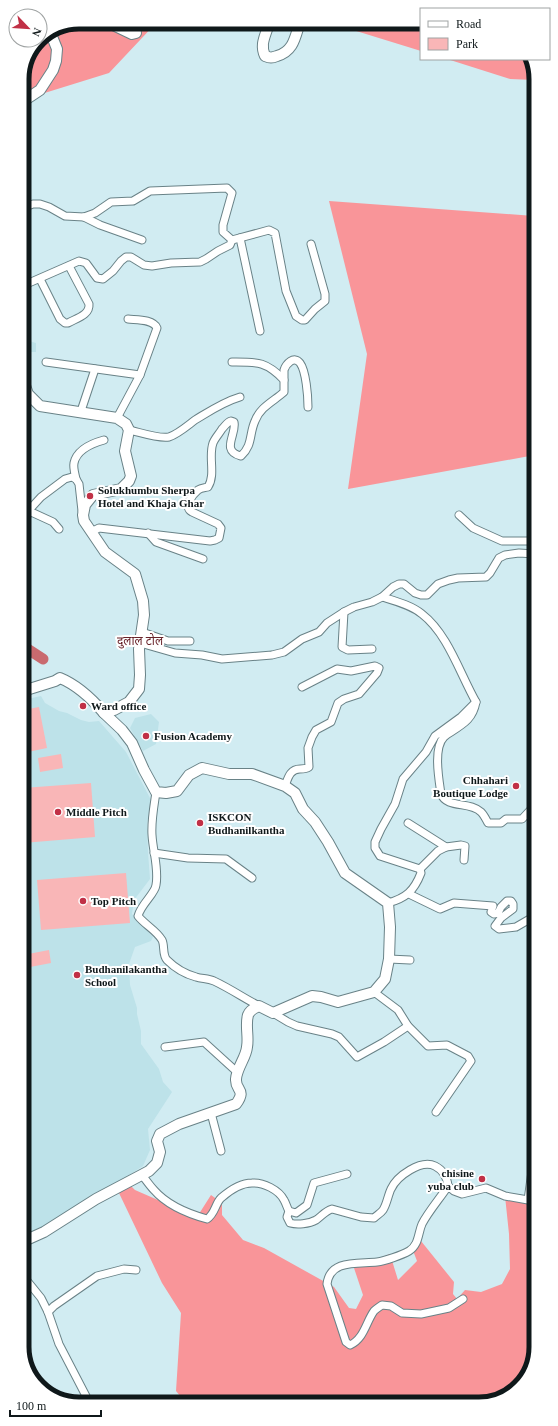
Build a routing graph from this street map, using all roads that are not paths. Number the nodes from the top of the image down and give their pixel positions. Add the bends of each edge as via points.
1 (122, 29) edge
2 (135, 29) edge
3 (267, 29) edge
4 (298, 29) edge
5 (52, 37) edge
6 (29, 98) edge
7 (29, 205) edge
8 (84, 217) junction
9 (240, 238) junction
10 (142, 240) dead end
11 (232, 240) junction
12 (311, 244) dead end
13 (69, 266) junction
14 (40, 279) junction
15 (29, 283) edge
16 (128, 320) dead end
17 (260, 331) dead end
18 (46, 362) dead end
19 (232, 362) dead end
20 (95, 369) junction
21 (140, 375) junction
22 (284, 380) junction
23 (29, 394) edge
24 (240, 397) dead end
25 (308, 407) dead end
26 (80, 411) junction
27 (117, 418) junction
28 (129, 430) junction
29 (104, 440) dead end
30 (76, 479) junction
31 (29, 507) edge
32 (29, 510) edge
33 (83, 515) junction
34 (459, 515) dead end
35 (59, 529) dead end
36 (91, 532) junction
37 (148, 533) junction
38 (529, 541) edge
39 (529, 554) edge
40 (203, 559) dead end
41 (382, 596) junction
42 (344, 612) junction
43 (142, 632) junction
44 (190, 641) dead end
45 (140, 643) junction
46 (372, 649) dead end
47 (302, 686) dead end
48 (29, 689) edge
49 (476, 702) junction
50 (104, 713) junction
51 (285, 786) junction
52 (156, 792) junction
53 (529, 811) edge
54 (408, 823) dead end
55 (446, 847) junction
56 (154, 853) junction
57 (464, 860) dead end
58 (420, 869) junction
59 (252, 878) dead end
60 (409, 894) junction
61 (388, 903) junction
62 (529, 919) edge
63 (389, 959) junction
64 (410, 960) dead end
65 (374, 992) junction
66 (260, 1006) junction
67 (273, 1013) junction
68 (408, 1026) junction
69 (165, 1046) dead end
70 (237, 1072) junction
71 (436, 1112) dead end
72 (211, 1113) junction
73 (221, 1151) dead end
74 (347, 1174) dead end
75 (142, 1175) junction
76 (448, 1186) junction
77 (529, 1193) edge
78 (288, 1211) junction
79 (29, 1239) edge
80 (136, 1270) dead end
81 (29, 1283) edge
82 (463, 1299) dead end
83 (48, 1312) junction
84 (86, 1397) edge

1 - 2 street via 132,34 136,33
3 - 4 street via 262,50 265,56 271,58 289,50
5 - 6 street via 57,49 54,70 40,90
7 - 8 street via 40,204 65,216
8 - 10 street
8 - 11 street via 111,202 133,201 150,191 227,188 232,193 223,232
9 - 11 street
9 - 12 street via 269,230 275,233 286,291 296,316 302,320 325,301
9 - 17 street
11 - 13 street via 230,245 200,262 152,266 126,257 103,279 98,278 86,263 79,261
13 - 14 street
13 - 14 street via 90,308 86,314 68,323 60,320
14 - 15 street
16 - 21 street via 151,322 157,328
18 - 20 street
19 - 22 street via 265,364
20 - 21 street
20 - 26 street
21 - 27 street
22 - 25 street via 287,363 292,360 300,362
22 - 37 street via 284,392 267,404 255,420 247,451 241,456 232,450 230,444 235,425 232,421 226,424 213,443 210,484 196,492 188,507 192,512 218,524 221,528 219,538 210,541
23 - 26 street via 40,406
24 - 28 street via 216,406 181,431 169,436 162,437
26 - 27 street
27 - 28 street via 126,424
28 - 33 street via 125,450 131,476 129,481 121,489 93,495 85,505
29 - 30 street via 90,444 74,461
30 - 31 street via 65,479
30 - 33 street
32 - 35 street via 53,522
33 - 36 street
34 - 38 street via 473,528 502,541
36 - 37 street via 98,528
36 - 43 street via 105,552 135,574 143,601
37 - 40 street via 156,542
39 - 41 street via 505,555 499,558 486,577 458,578 438,584 427,595 421,596 404,584 399,584
41 - 42 street
41 - 49 street via 409,607 430,623 451,650
42 - 45 street via 327,623 319,632 302,639 284,652 272,655 222,659 175,653
42 - 46 street via 342,647 348,650
43 - 44 street via 168,641
43 - 45 street
45 - 50 street via 139,689 129,702
47 - 51 street via 337,669 351,671 375,666 378,668 377,673 360,694 338,703 331,722 316,730 308,748 309,767 291,772
48 - 50 street via 60,678 82,692
49 - 53 street via 474,712 469,718 443,737 437,753 440,794 448,802 480,811 488,823 501,824 506,819 522,819
49 - 58 street via 435,736 426,752 403,779 395,804 375,842 375,848 380,856
50 - 52 street via 132,743
51 - 52 street via 252,774 229,774 202,768 189,775 178,791
51 - 61 street via 295,793 303,809 315,822 345,873
52 - 56 street via 152,834
54 - 55 street
55 - 57 street via 465,846
55 - 58 street via 438,851
56 - 59 street via 188,858 226,859
56 - 66 street via 156,887 138,916 157,933 163,942 166,958 186,974 214,981
58 - 60 street via 418,881
60 - 61 street
60 - 62 street via 440,910 454,903 493,906 491,912 494,914 511,901 514,904 513,909 495,926 499,929 516,927
61 - 63 street
63 - 64 street
63 - 65 street via 385,979
65 - 67 street via 338,1002 312,996
65 - 68 street via 398,1010
66 - 67 street
66 - 70 street via 248,1014 248,1048
67 - 68 street via 297,1026 339,1037 357,1057
68 - 71 street via 428,1046 446,1045 468,1056 471,1061
69 - 70 street via 204,1042
70 - 72 street via 236,1082 241,1092 240,1099 236,1104
72 - 73 street
72 - 75 street via 179,1124 160,1134 157,1140 160,1152 157,1163
74 - 78 street via 314,1183 307,1205 296,1213
75 - 78 street via 155,1192 171,1203 207,1219 220,1199 235,1188 252,1183 276,1190 284,1199
75 - 79 street
76 - 77 street via 462,1194 486,1188 506,1196 528,1200
76 - 78 street via 447,1178 439,1168 423,1164 399,1178 391,1188 383,1210 374,1218 332,1209 315,1221 297,1225 290,1223
76 - 82 street via 422,1224 418,1240 411,1251 379,1262 359,1262 336,1267 330,1273 327,1284 346,1342 350,1345 355,1343 375,1311 382,1305 391,1306 402,1313 421,1314 449,1308
80 - 83 street via 124,1269 97,1276
81 - 83 street
83 - 84 street via 59,1344

